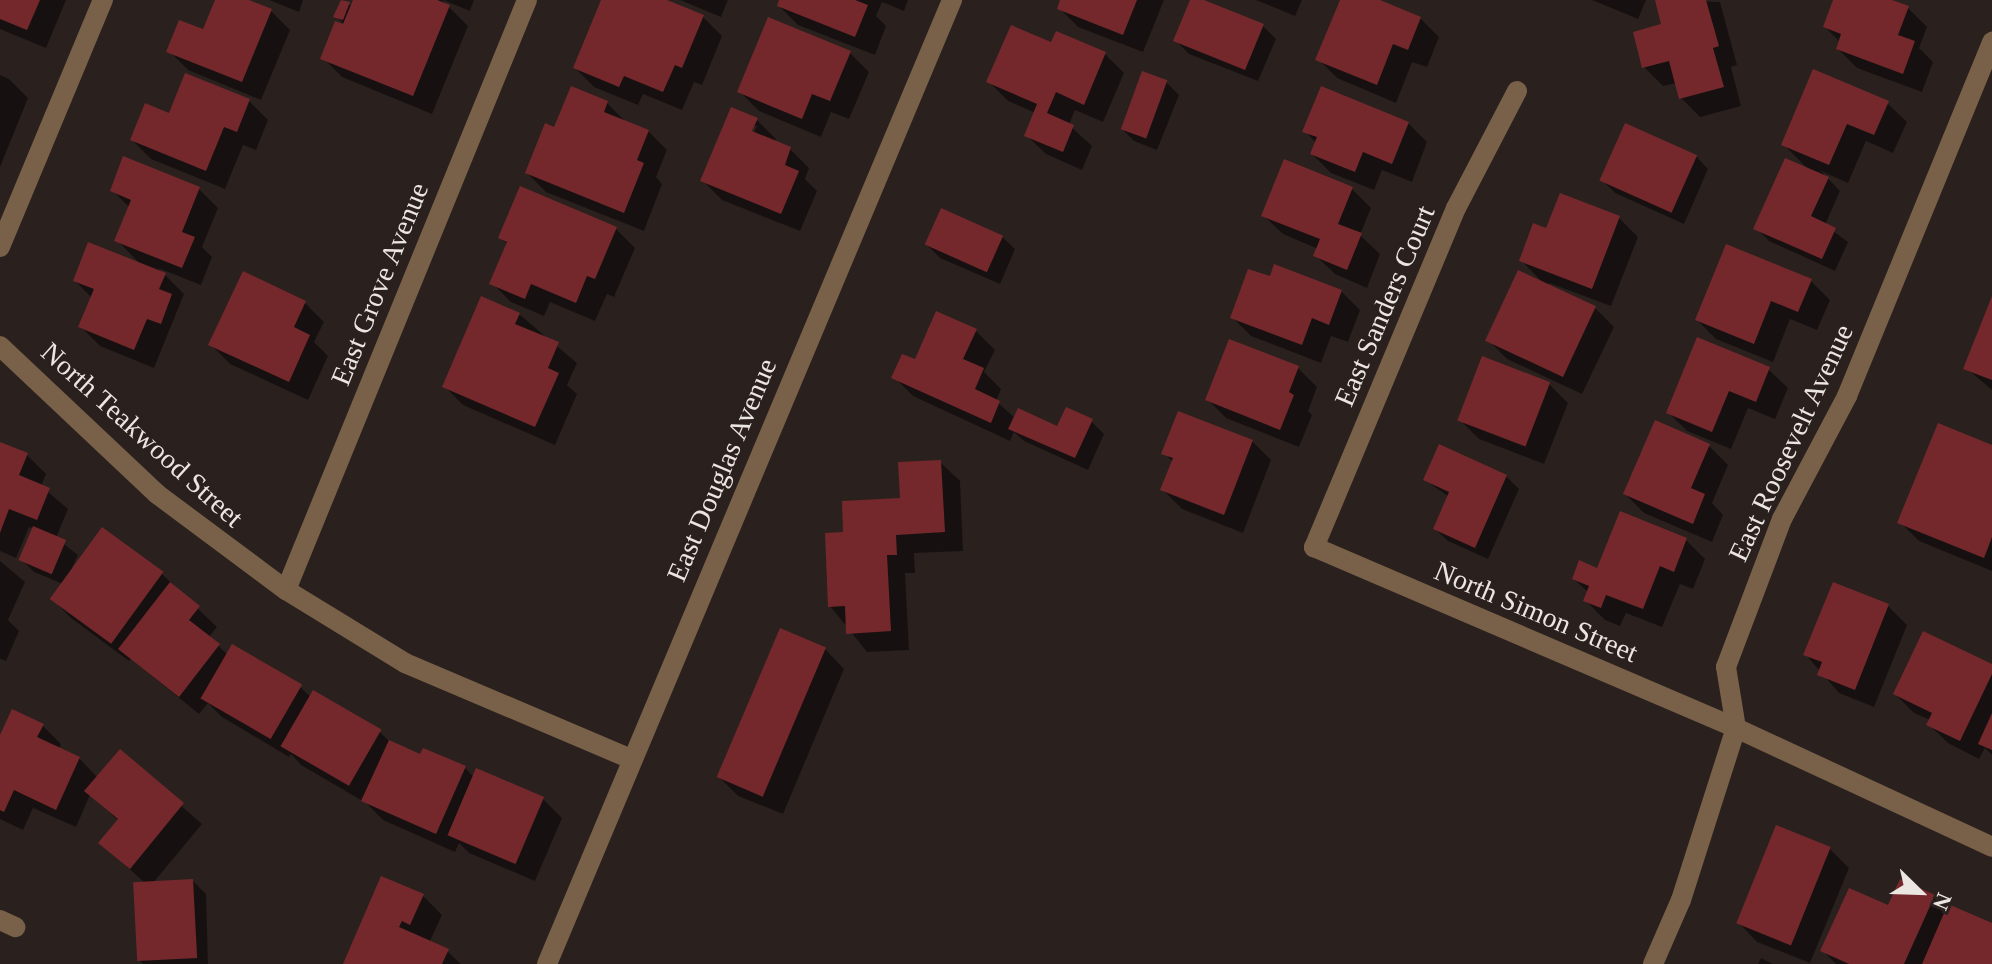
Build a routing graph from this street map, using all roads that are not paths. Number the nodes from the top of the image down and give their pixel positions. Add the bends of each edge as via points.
1 (103, 0) edge
2 (527, 0) edge
3 (952, 0) edge
4 (1992, 42) edge
5 (1517, 91) dead end
6 (0, 247) edge
7 (0, 346) edge
8 (1314, 547) joint
9 (286, 590) junction
10 (1736, 728) junction
11 (631, 759) junction
12 (1992, 847) edge
13 (547, 964) edge
14 (1653, 964) edge

1 - 6 street
2 - 9 street, East Grove Avenue
3 - 11 street, East Douglas Avenue
4 - 10 street, East Roosevelt Avenue via 1847,396 1782,519 1726,667
5 - 8 street, East Sanders Court via 1456,208
7 - 9 street, North Teakwood Street via 157,494
8 - 10 street, North Simon Street
9 - 11 street, North Teakwood Street via 405,663
10 - 12 street, North Simon Street
10 - 14 street, East Roosevelt Avenue via 1681,900
11 - 13 street, East Douglas Avenue

